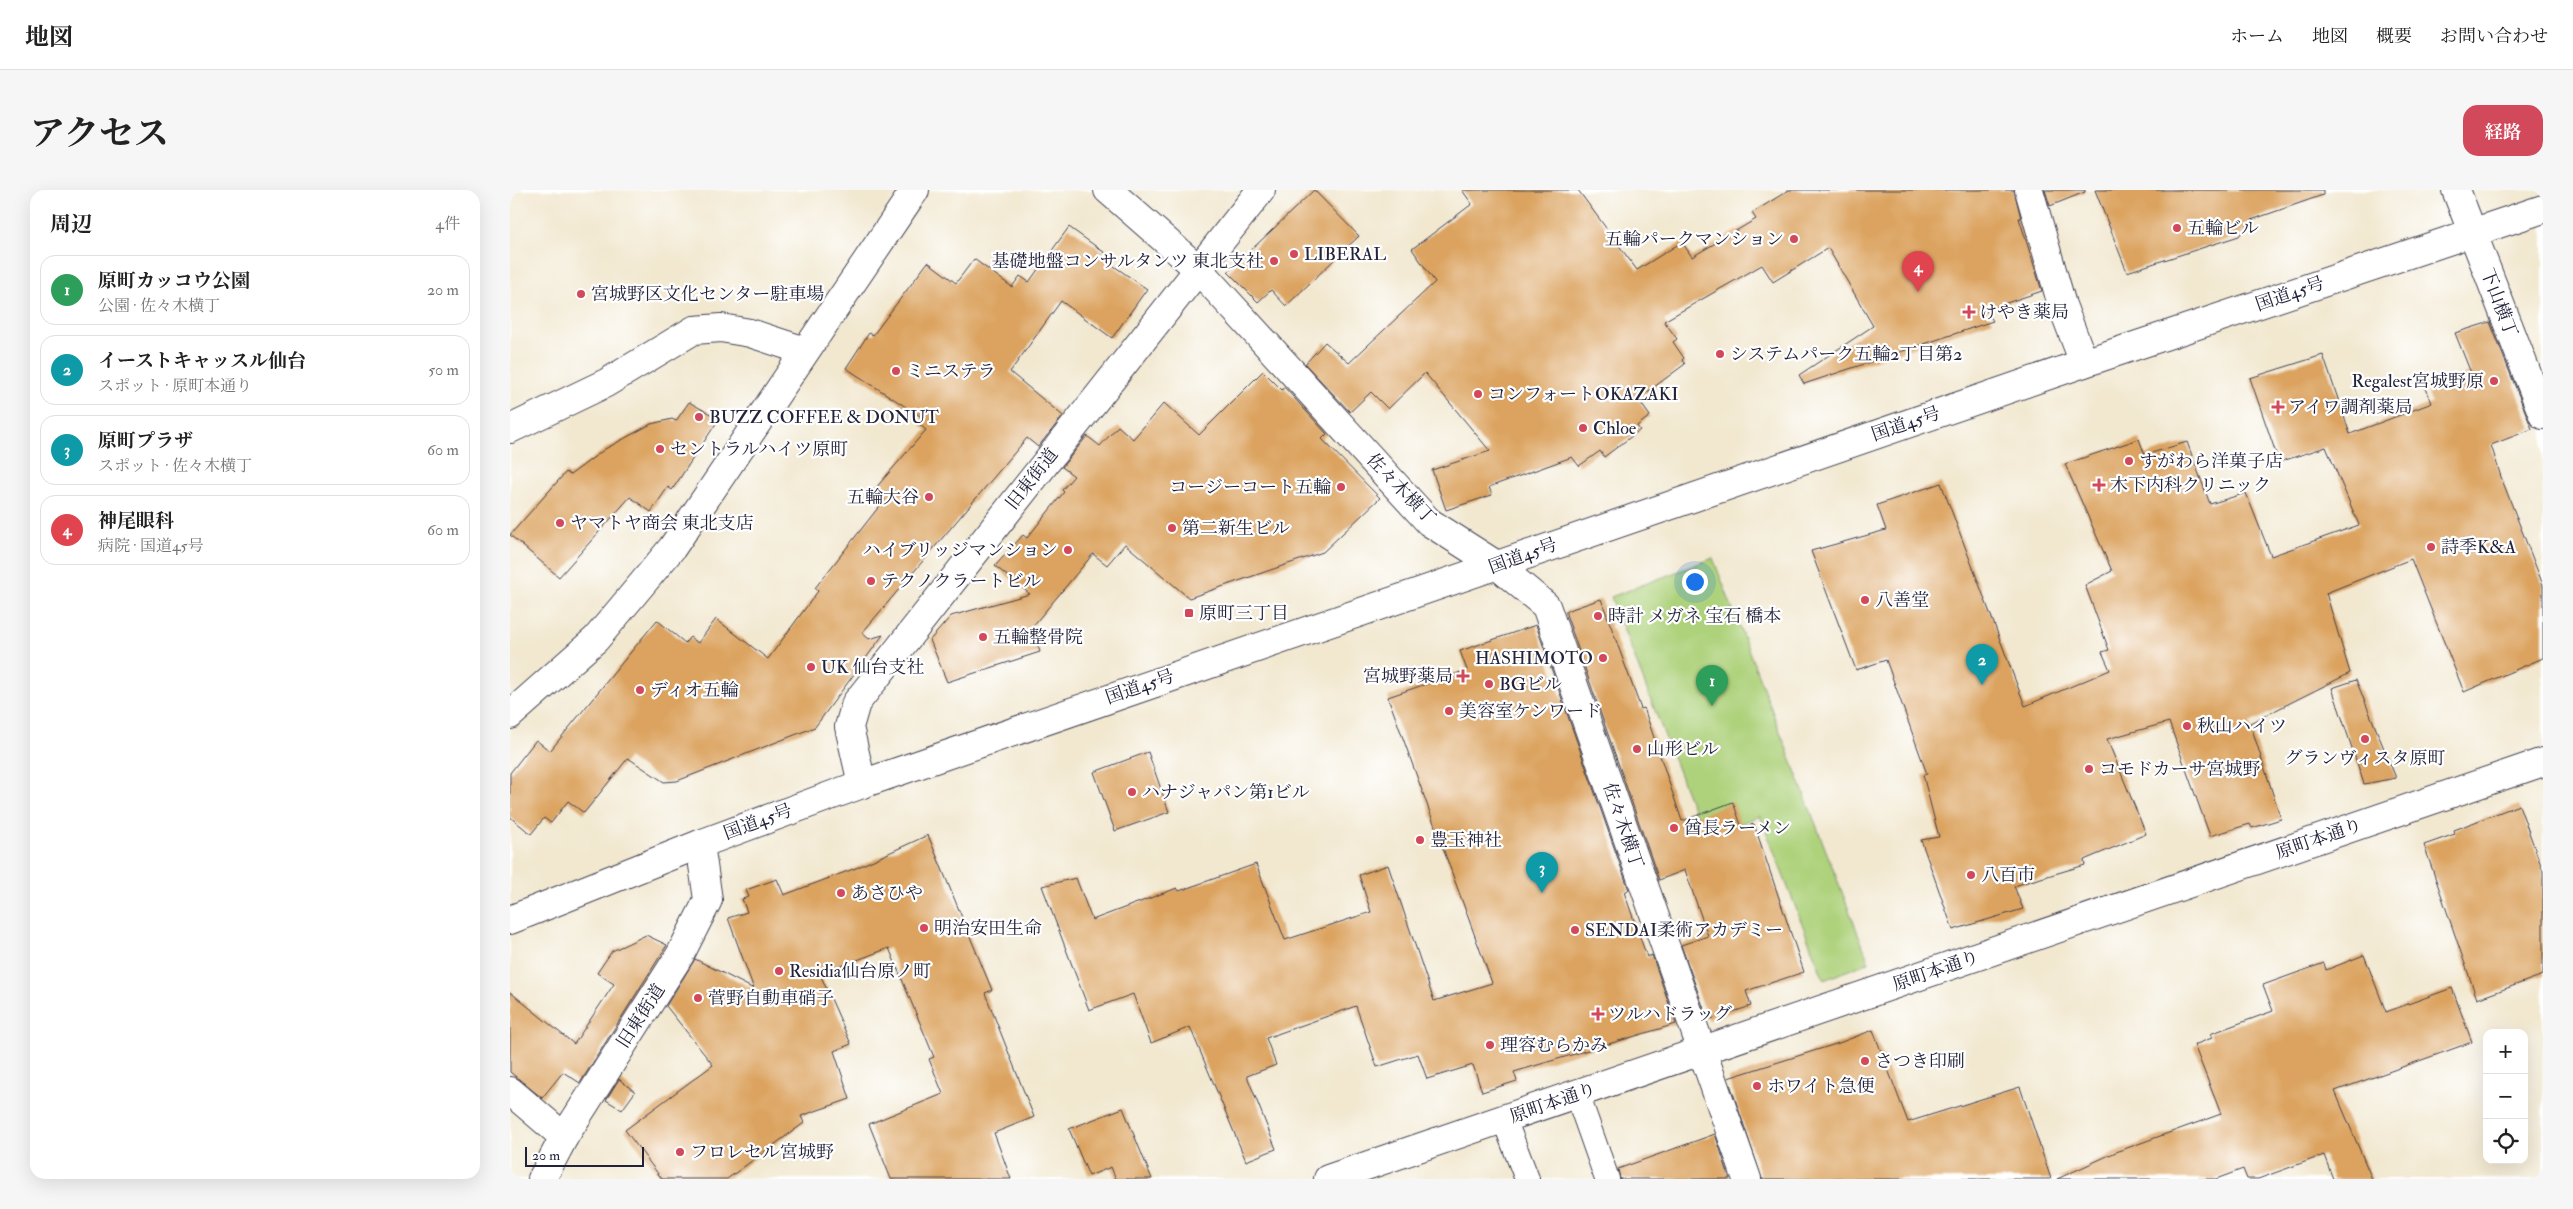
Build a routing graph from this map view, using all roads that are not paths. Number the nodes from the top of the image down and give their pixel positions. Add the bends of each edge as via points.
1 (915, 190) edge
2 (1108, 190) edge
3 (1261, 190) edge
4 (2029, 190) edge
5 (2456, 190) edge
6 (2543, 209) edge
7 (2472, 232) junction
8 (1197, 268) junction
9 (804, 351) junction
10 (2084, 363) junction
11 (2543, 415) edge
12 (510, 429) edge
13 (1498, 566) junction
14 (510, 715) edge
15 (2543, 762) edge
16 (862, 784) junction
17 (700, 844) junction
18 (510, 920) edge
19 (1703, 1052) junction
20 (510, 1092) edge
21 (1577, 1094) junction
22 (1504, 1119) junction
23 (564, 1137) junction
24 (542, 1179) edge
25 (1328, 1179) edge
26 (1527, 1179) edge
27 (1607, 1179) edge
28 (1747, 1179) edge

1 - 9 main road
2 - 8 main road, 佐々木横丁
3 - 8 main road, 旧東街道
4 - 10 main road via 2062,304
5 - 7 main road, 下山横丁
6 - 7 main road, 国道45号
7 - 10 main road, 国道45号
7 - 11 main road, 下山横丁
8 - 13 main road, 佐々木横丁 via 1429,522
8 - 16 main road, 旧東街道 via 856,703 849,727
9 - 12 main road via 750,333 721,328 694,330 606,383
9 - 14 main road via 672,548 596,639
10 - 13 main road, 国道45号
13 - 16 main road, 国道45号
13 - 19 main road, 佐々木横丁 via 1546,606
15 - 19 main road, 原町本通り
16 - 17 main road, 国道45号
17 - 18 main road, 国道45号
17 - 23 main road, 旧東街道 via 708,900 680,955
19 - 21 main road, 原町本通り
19 - 28 main road, 佐々木横丁
20 - 23 main road
21 - 22 main road, 原町本通り
21 - 27 lane
22 - 25 main road, 原町本通り
22 - 26 lane
23 - 24 main road, 旧東街道

